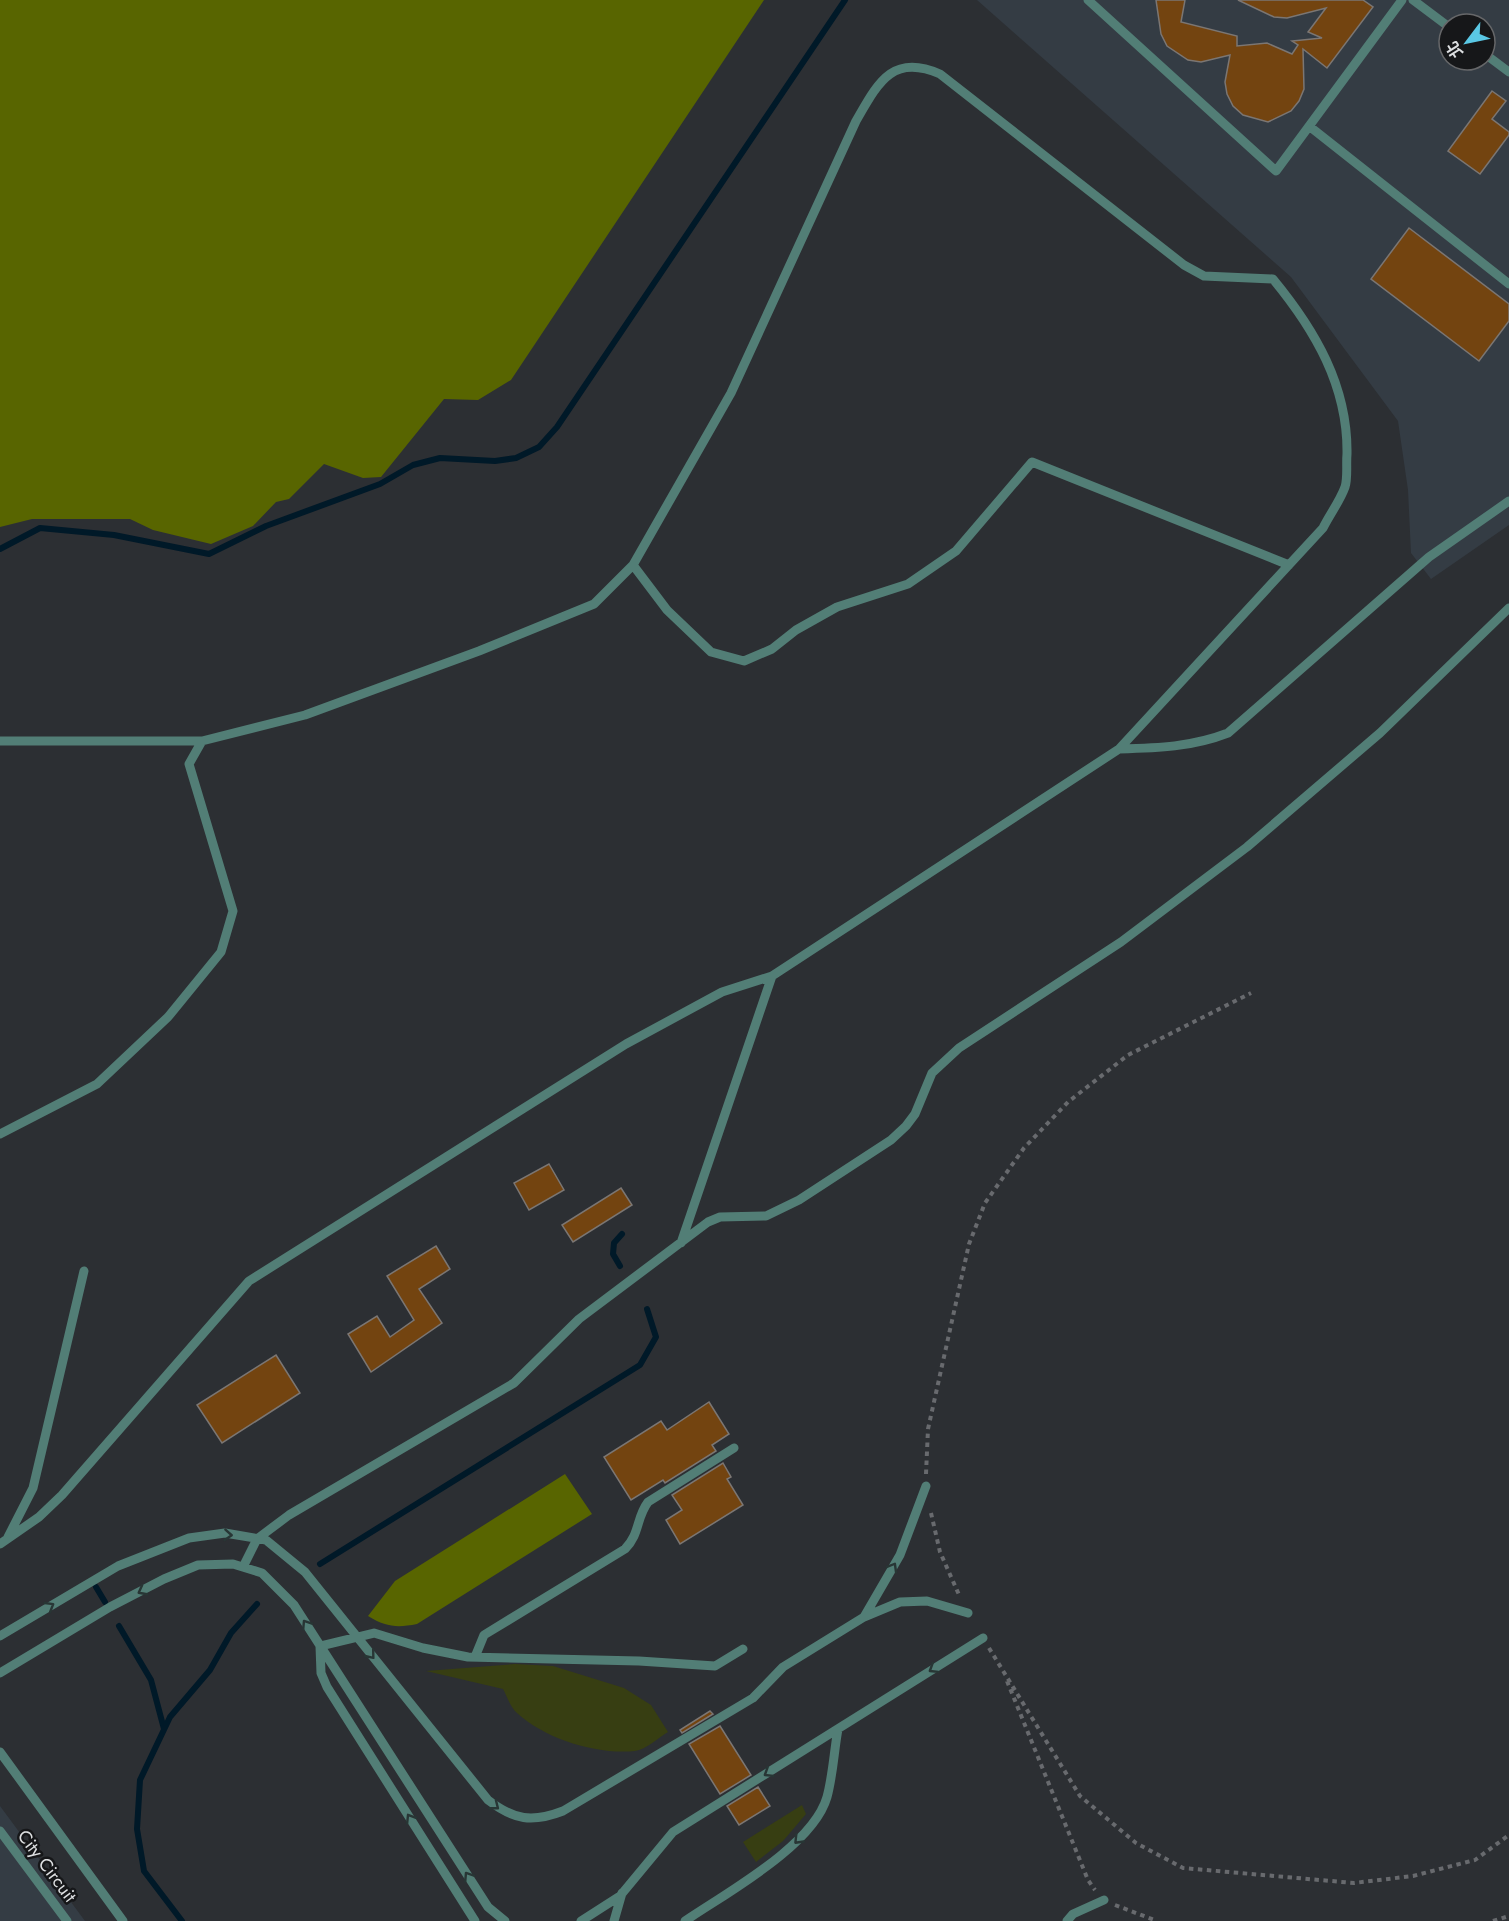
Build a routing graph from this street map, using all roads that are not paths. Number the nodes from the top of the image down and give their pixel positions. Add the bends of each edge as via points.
1 (1088, 0) edge
2 (1402, 0) edge
3 (1413, 0) edge
4 (1437, 18) edge
5 (1309, 126) junction
6 (1509, 284) edge
7 (1509, 501) edge
8 (633, 565) junction
9 (1289, 565) junction
10 (1509, 608) edge
11 (0, 741) edge
12 (202, 741) junction
13 (1119, 749) junction
14 (772, 976) junction
15 (0, 1134) edge
16 (680, 1245) junction
17 (84, 1271) dead end
18 (734, 1448) dead end
19 (926, 1486) road end
20 (257, 1539) junction
21 (4, 1542) edge
22 (243, 1567) junction
23 (968, 1613) road end
24 (864, 1617) junction
25 (0, 1636) edge
26 (356, 1636) junction
27 (983, 1638) road end
28 (320, 1646) junction
29 (743, 1649) dead end
30 (475, 1657) junction
31 (0, 1673) edge
32 (838, 1729) junction
33 (0, 1752) edge
34 (0, 1831) edge
35 (622, 1893) junction
36 (1104, 1900) road end
37 (67, 1921) edge
38 (123, 1921) edge
39 (475, 1921) edge
40 (505, 1921) edge
41 (581, 1921) edge
42 (614, 1921) edge
43 (685, 1921) edge
44 (1066, 1921) edge

1 - 5 lane via 1276,171
2 - 5 lane
3 - 4 lane
5 - 6 lane
7 - 13 lane via 1429,557 1228,734 1173,748
8 - 9 lane via 667,610 711,652 744,661 772,649 837,607 908,584 956,551 1032,462
8 - 9 lane via 731,393 856,121 874,90 890,75 901,68 920,65 940,74 1184,265 1204,276 1273,279 1295,307 1326,357 1340,401 1347,442 1346,485 1323,528
8 - 12 lane via 594,604 490,647 305,715
9 - 13 lane
10 - 16 lane via 1380,734 1247,847 1122,942 959,1048 932,1073 915,1114 891,1140 799,1200 766,1216 720,1216
11 - 12 lane
12 - 15 lane via 189,764 233,911 221,952 168,1017 97,1084
13 - 14 lane
14 - 16 lane
14 - 21 lane via 722,992 627,1044 249,1281 62,1495
16 - 20 lane via 579,1319 514,1383 289,1515
17 - 21 lane via 33,1488
18 - 30 lane via 648,1502 642,1510 635,1539 625,1549 484,1635
24 -> 19 lane via 900,1555
20 - 22 lane
25 -> 20 lane via 118,1566 189,1538 225,1533
20 - 26 lane via 266,1540 305,1572
28 -> 22 lane via 294,1605 261,1573
22 -> 31 lane via 198,1565 164,1579
23 - 24 lane via 927,1601 900,1602
26 -> 24 lane via 488,1800 521,1818 545,1818 753,1698 783,1667
26 - 28 lane
26 - 30 lane via 374,1633 423,1648
27 -> 32 lane
39 -> 28 lane via 327,1687 321,1673
40 -> 28 lane via 488,1907
29 - 30 lane via 715,1666
32 -> 35 lane via 673,1832
32 -> 43 lane via 827,1798 813,1823 788,1850
33 - 38 lane
34 - 37 lane, City Circuit
35 - 41 lane
35 - 42 lane
36 - 44 lane

